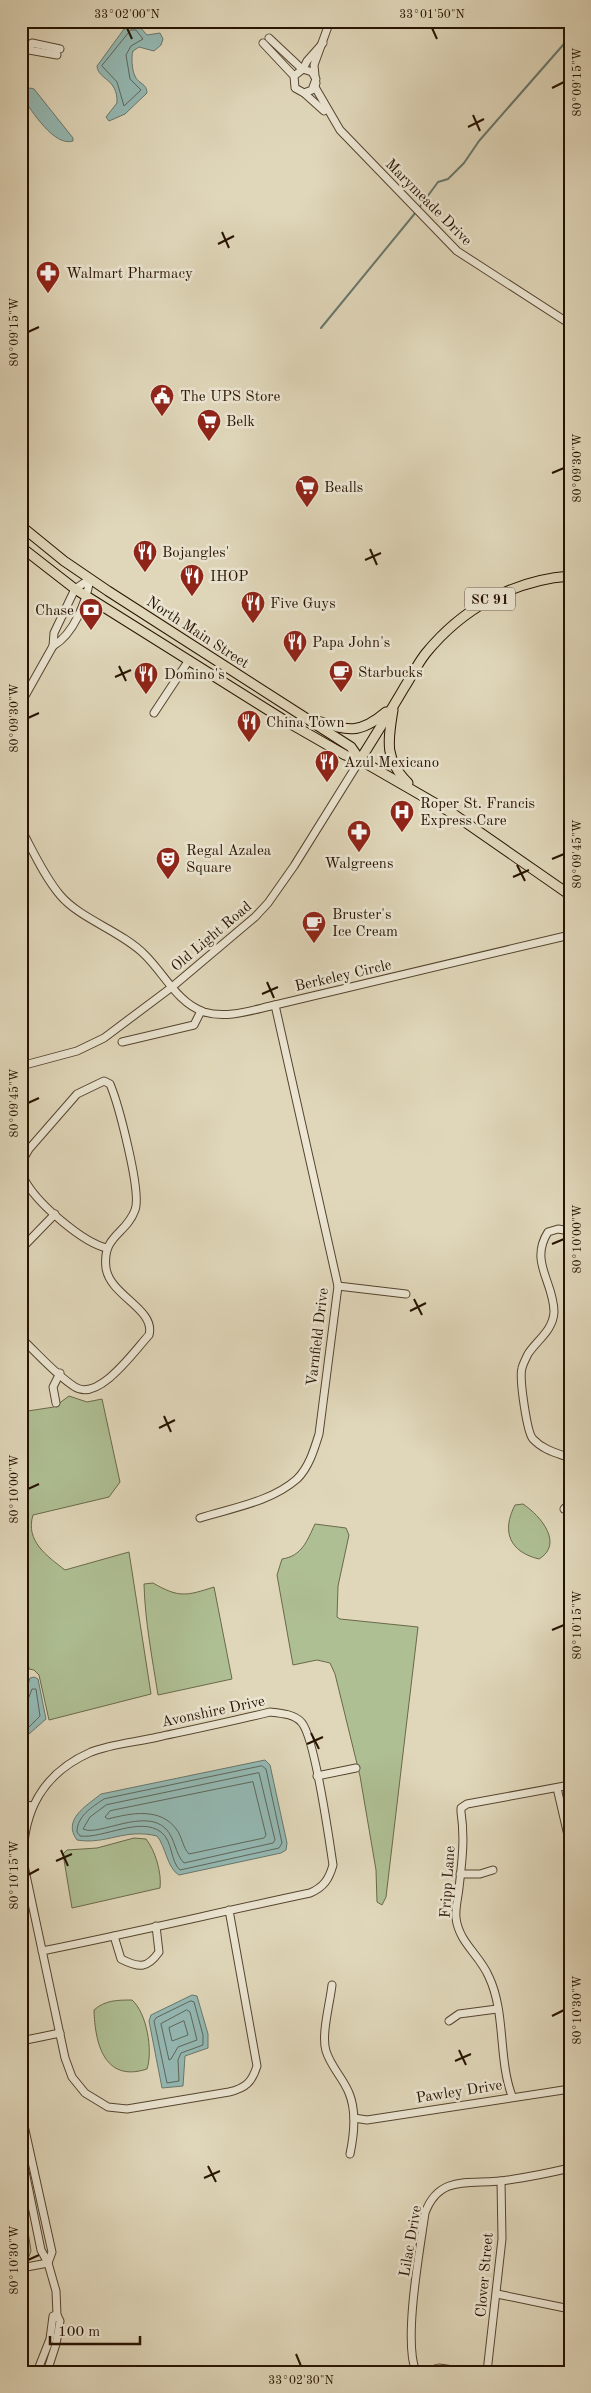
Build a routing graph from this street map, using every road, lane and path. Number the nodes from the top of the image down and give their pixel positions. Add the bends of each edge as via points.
1 (330, 21) edge
2 (323, 43) junction
3 (21, 52) edge
4 (59, 52) dead end
5 (303, 69) junction
6 (294, 76) junction
7 (315, 79) junction
8 (304, 92) junction
9 (332, 118) junction
10 (570, 324) edge
11 (21, 526) edge
12 (21, 547) edge
13 (570, 576) edge
14 (90, 579) junction
15 (75, 589) junction
16 (87, 597) junction
17 (53, 646) junction
18 (189, 660) junction
19 (21, 703) edge
20 (394, 705) junction
21 (154, 713) dead end
22 (301, 716) junction
23 (360, 760) junction
24 (416, 792) junction
25 (21, 829) edge
26 (570, 894) edge
27 (570, 935) edge
28 (172, 987) junction
29 (275, 1005) junction
30 (201, 1011) junction
31 (122, 1042) dead end
32 (21, 1066) edge
33 (21, 1161) edge
34 (55, 1214) junction
35 (570, 1231) edge
36 (107, 1248) junction
37 (21, 1249) edge
38 (338, 1286) junction
39 (406, 1294) dead end
40 (21, 1338) edge
41 (60, 1373) junction
42 (56, 1403) dead end
43 (570, 1458) edge
44 (570, 1503) edge
45 (564, 1510) dead end
46 (200, 1518) dead end
47 (356, 1768) dead end
48 (317, 1776) junction
49 (570, 1785) edge
50 (558, 1788) junction
51 (21, 1804) edge
52 (32, 1806) junction
53 (570, 1844) edge
54 (493, 1870) dead end
55 (460, 1874) junction
56 (229, 1910) junction
57 (156, 1926) junction
58 (114, 1936) junction
59 (42, 1951) junction
60 (332, 1986) dead end
61 (497, 2009) junction
62 (449, 2021) dead end
63 (60, 2033) junction
64 (21, 2041) edge
65 (570, 2089) edge
66 (512, 2096) junction
67 (21, 2112) edge
68 (354, 2118) junction
69 (21, 2152) edge
70 (350, 2154) dead end
71 (570, 2168) edge
72 (501, 2181) junction
73 (48, 2263) junction
74 (21, 2268) edge
75 (497, 2294) junction
76 (570, 2309) edge
77 (57, 2315) junction
78 (37, 2372) edge
79 (47, 2372) edge
80 (416, 2372) edge
81 (423, 2372) edge
82 (467, 2372) edge
83 (487, 2372) edge

1 - 2 street
2 - 5 street
2 - 7 street via 314,65
3 - 4 street via 32,43
5 - 6 street
5 - 6 street via 266,40
5 - 7 street via 312,72
6 - 8 street via 295,88
7 - 8 street via 312,90
7 - 9 street, Marymeade Drive via 314,87
8 - 9 street, Marymeade Drive
9 - 10 street, Marymeade Drive via 351,143 457,251
11 - 14 main road, North Main Street
12 - 15 main road, North Main Street
13 - 20 main road, SC 91 via 548,577 519,585 480,604 451,626 426,653
14 - 15 street
14 - 16 street
14 - 22 main road, North Main Street
15 - 16 main road, North Main Street
15 - 17 street via 54,633
16 - 17 street via 64,640
16 - 18 main road, North Main Street
17 - 19 street
18 - 21 street
18 - 23 main road, North Main Street via 284,720 345,755
20 - 22 main road via 362,729 346,730
20 - 23 main road, SC 91
20 - 24 main road via 388,738 390,756 397,773
22 - 23 main road, North Main Street via 351,747
23 - 24 main road, North Main Street
23 - 28 street, Old Light Road via 263,910
24 - 26 main road, North Main Street
25 - 28 street, Berkeley Circle via 60,895 138,948
27 - 29 street, Berkeley Circle
28 - 30 street, Berkeley Circle
28 - 32 street, Old Light Road via 115,1031 89,1046
29 - 30 street, Berkeley Circle via 220,1015
29 - 38 street, Varnfield Drive
30 - 31 street via 194,1025
33 - 34 street via 24,1179 31,1191
33 - 36 street via 77,1094 104,1081 110,1084 126,1143 137,1203 132,1216
34 - 36 street via 82,1238
34 - 37 street
35 - 43 street via 558,1229 548,1232 542,1241 540,1255 554,1313 521,1369 531,1437 540,1447
36 - 41 street via 108,1276 115,1288 148,1319 149,1335 106,1381 95,1388 85,1390 76,1387
38 - 39 street
38 - 46 street, Varnfield Drive via 319,1434 312,1458 297,1479 276,1492
40 - 41 street
41 - 42 street via 53,1387
44 - 45 street
47 - 48 street
48 - 52 street, Avonshire Drive via 308,1733 301,1721 286,1714 270,1712 92,1752 65,1766 49,1780
48 - 56 street, Avonshire Drive via 334,1865 329,1880 310,1893
49 - 50 street
50 - 53 street
50 - 55 street, Fripp Lane via 467,1804 461,1808 464,1837
51 - 52 street
52 - 59 street, Avonshire Drive via 23,1842 23,1861
54 - 55 street
55 - 61 street, Fripp Lane via 455,1914 457,1928 490,1978
56 - 57 street, Avonshire Drive
56 - 63 street, Avonshire Drive via 257,2066 252,2081 242,2089 127,2110 108,2107 86,2093 72,2077
57 - 58 street, Avonshire Drive
57 - 58 street via 159,1952 151,1962 143,1965 121,1959
58 - 59 street, Avonshire Drive
59 - 63 street, Avonshire Drive
60 - 68 street via 326,2050 349,2092
61 - 62 street via 459,2014
61 - 66 street, Fripp Lane
63 - 64 street
65 - 66 street, Pawley Drive
66 - 68 street, Pawley Drive via 367,2120
67 - 73 street via 52,2252
68 - 70 street
69 - 73 street via 41,2250
71 - 72 street, Lilac Drive
72 - 75 street, Clover Street via 503,2225
72 - 80 street, Lilac Drive via 451,2185 439,2191 427,2207 410,2351
73 - 74 street
73 - 77 street via 56,2291
75 - 76 street
75 - 83 street, Clover Street
77 - 78 street via 53,2316 50,2339
77 - 79 street via 60,2321 56,2344
81 - 82 street via 439,2368

